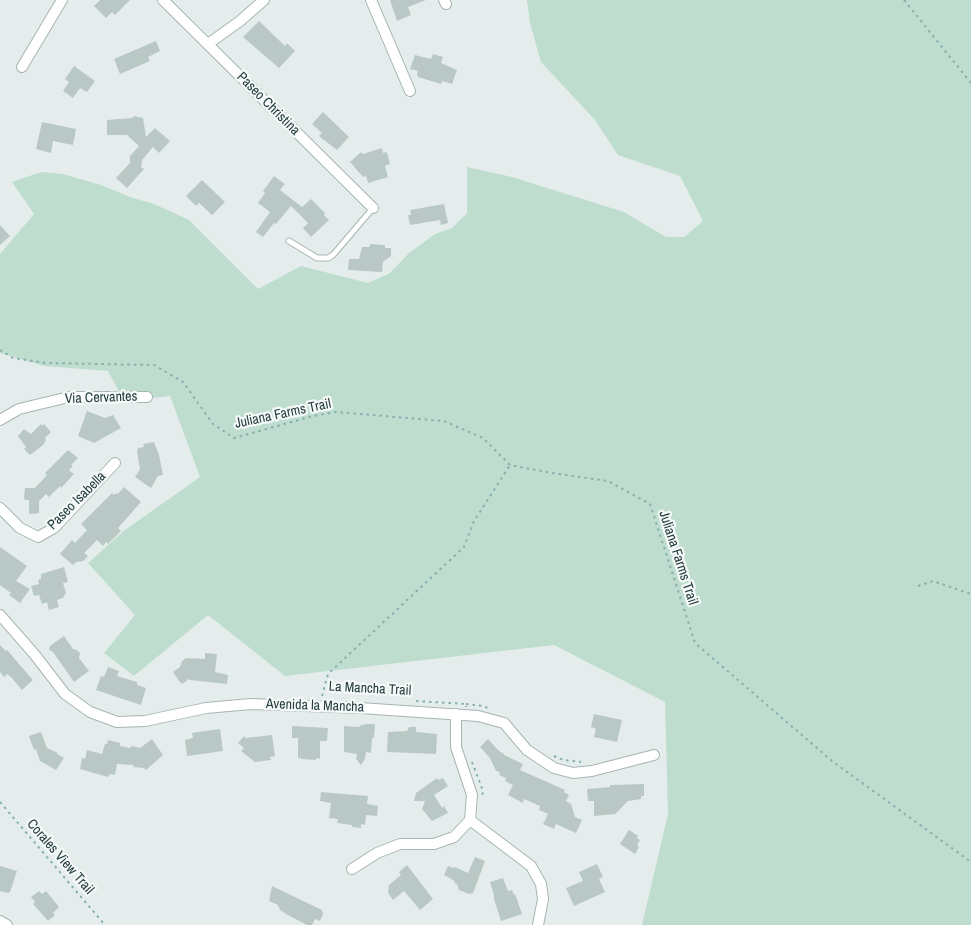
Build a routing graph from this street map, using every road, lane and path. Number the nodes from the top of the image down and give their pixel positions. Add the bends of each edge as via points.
1 (62, 0) edge
2 (163, 0) edge
3 (264, 0) edge
4 (371, 0) edge
5 (904, 0) edge
6 (208, 44) junction
7 (22, 67) dead end
8 (971, 83) edge
9 (410, 91) dead end
10 (373, 208) joint
11 (289, 242) dead end
12 (0, 350) edge
13 (146, 397) dead end
14 (0, 420) edge
15 (115, 462) dead end
16 (510, 465) junction
17 (0, 508) edge
18 (918, 586) dead end
19 (971, 594) edge
20 (0, 615) edge
21 (322, 697) dead end
22 (410, 701) dead end
23 (490, 709) dead end
24 (463, 711) junction
25 (654, 755) dead end
26 (554, 756) dead end
27 (470, 758) dead end
28 (584, 762) dead end
29 (482, 798) dead end
30 (0, 802) edge
31 (470, 820) junction
32 (971, 862) edge
33 (352, 869) dead end
34 (0, 921) edge
35 (7, 925) edge
36 (105, 925) edge
37 (538, 925) edge

1 - 7 street
2 - 6 street, Paseo Christina
3 - 6 street
4 - 9 street
5 - 8 path
6 - 10 street, Paseo Christina
10 - 11 lane via 328,258 317,258
12 - 16 path, Juliana Farms Trail via 13,358 46,363 154,365 183,382 213,424 234,438 336,412 444,421 484,438
13 - 14 street, Via Cervantes via 69,397 19,409
15 - 17 street, Paseo Isabella via 54,528 38,537 20,528
16 - 21 path, La Mancha Trail via 474,521 464,547 328,674
16 - 32 path, Juliana Farms Trail via 608,481 650,504 695,643 832,761
18 - 19 path via 933,581
20 - 24 street, Avenida la Mancha via 65,694 90,712 117,722 145,721 206,708 250,704
22 - 24 path, La Mancha Trail
23 - 24 path, La Mancha Trail via 483,706
24 - 25 street, Avenida la Mancha via 504,723 528,750 554,768 573,774
24 - 31 street via 456,748 472,795
26 - 28 path
27 - 29 path via 483,791
30 - 36 path, Corales View Trail
31 - 33 street via 454,837 434,844 400,844 377,853
31 - 37 street via 531,866 541,884 543,899
34 - 35 street

